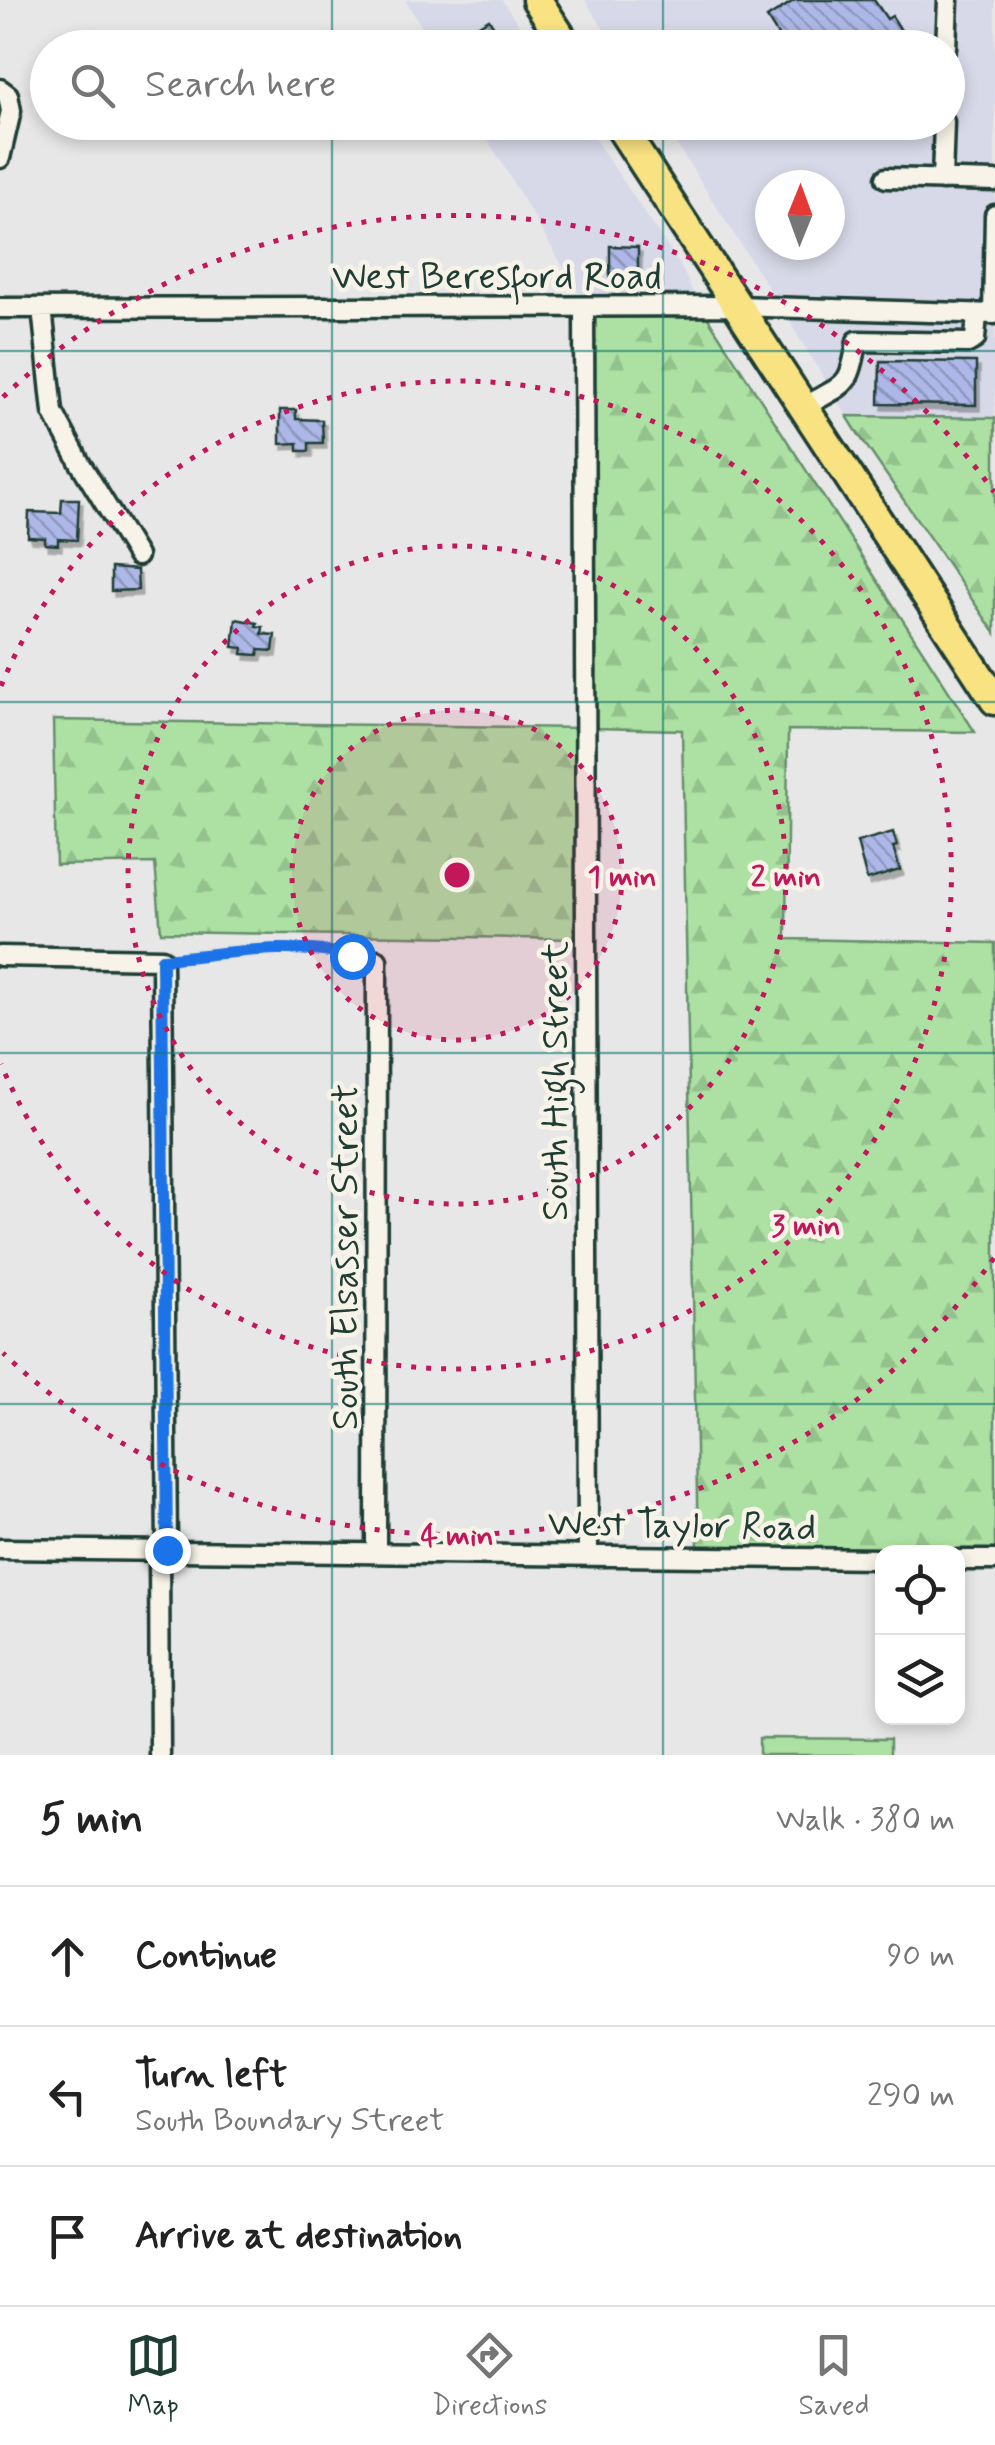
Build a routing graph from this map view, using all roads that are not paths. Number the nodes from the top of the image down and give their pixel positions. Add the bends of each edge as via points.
1 (537, 0) edge
2 (948, 0) edge
3 (556, 30) edge
4 (947, 30) edge
5 (0, 89) edge
6 (629, 140) edge
7 (943, 140) edge
8 (0, 158) edge
9 (886, 178) dead end
10 (942, 180) junction
11 (995, 181) edge
12 (995, 215) edge
13 (738, 306) junction
14 (584, 307) junction
15 (0, 308) edge
16 (42, 308) junction
17 (862, 310) junction
18 (988, 314) edge
19 (862, 340) junction
20 (804, 407) junction
21 (137, 556) dead end
22 (995, 700) edge
23 (0, 956) edge
24 (378, 960) road end
25 (0, 1549) edge
26 (163, 1550) junction
27 (376, 1554) junction
28 (588, 1556) junction
29 (875, 1559) edge
30 (965, 1560) edge
31 (995, 1560) edge
32 (160, 1755) edge

1 - 3 highway
2 - 4 street
5 - 8 street via 11,111
6 - 13 highway
7 - 10 street
9 - 10 street
10 - 11 street
12 - 18 street
13 - 14 street, West Beresford Road
13 - 17 street, West Beresford Road
13 - 20 highway
14 - 16 street, West Beresford Road
14 - 28 street, South High Street
15 - 16 street, West Beresford Road
16 - 21 street via 54,412
17 - 18 street, West Beresford Road
17 - 19 street
18 - 19 street via 968,343
19 - 20 street via 849,380
20 - 22 highway
23 - 26 street via 162,959
24 - 27 street, South Elsasser Street
25 - 26 street, West Taylor Road
26 - 27 street, West Taylor Road
26 - 32 street
27 - 28 street, West Taylor Road
28 - 29 street, West Taylor Road
30 - 31 street

